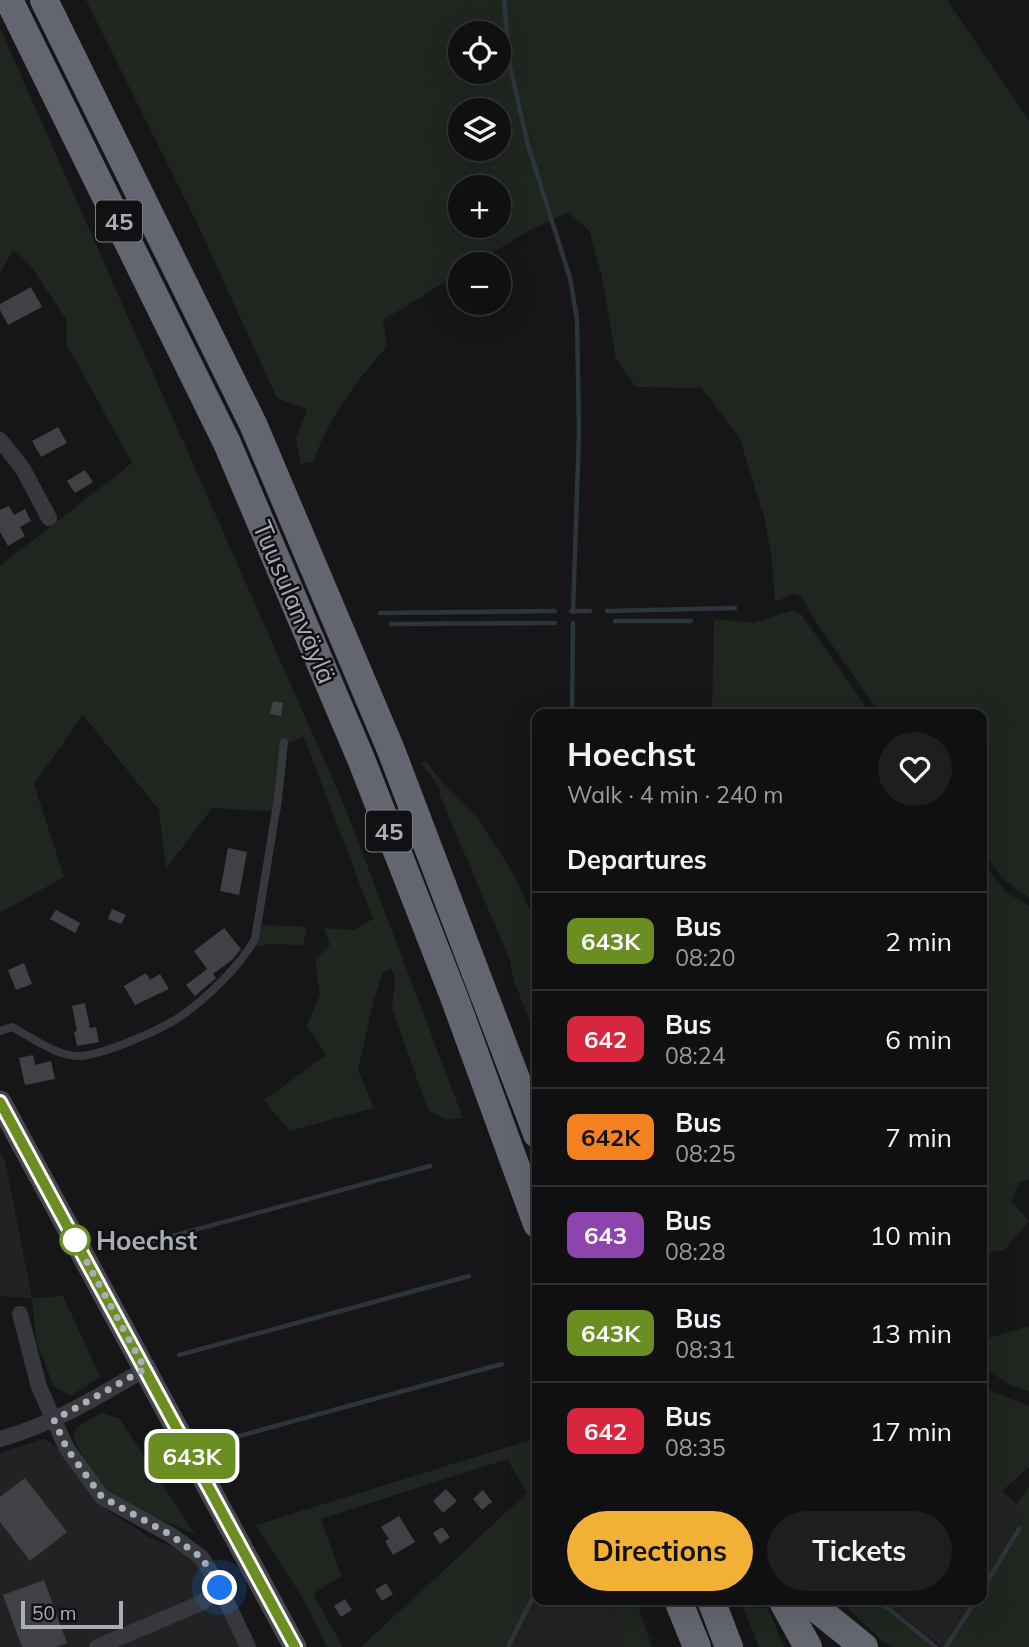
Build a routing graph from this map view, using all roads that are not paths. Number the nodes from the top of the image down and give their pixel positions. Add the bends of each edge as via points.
1 (9, 0) edge
2 (44, 0) edge
3 (0, 439) edge
4 (49, 518) dead end
5 (284, 742) dead end
6 (0, 1031) edge
7 (0, 1102) edge
8 (532, 1121) edge
9 (532, 1210) edge
10 (20, 1314) dead end
11 (145, 1369) junction
12 (54, 1420) junction
13 (0, 1439) edge
14 (220, 1588) junction
15 (671, 1605) edge
16 (680, 1605) edge
17 (713, 1605) edge
18 (785, 1605) edge
19 (812, 1605) edge
20 (97, 1647) edge
21 (248, 1647) edge
22 (295, 1647) edge
23 (684, 1647) edge
24 (696, 1647) edge
25 (729, 1647) edge
26 (808, 1647) edge
27 (864, 1647) edge

1 - 9 highway, Tuusulanväylä / 45 via 227,443 361,759
2 - 8 highway, Tuusulanväylä / 45 via 253,424 391,750
3 - 4 street via 23,469
5 - 6 lane via 255,939 215,987 180,1017 105,1050 79,1056 55,1050 12,1027
7 - 11 main road
10 - 12 street via 39,1387
11 - 12 street
11 - 22 main road
12 - 13 street
12 - 14 street via 67,1449 102,1497 202,1558
14 - 20 street via 201,1603
14 - 21 street
15 - 23 highway
16 - 24 highway
17 - 25 highway
18 - 26 highway
19 - 27 highway

